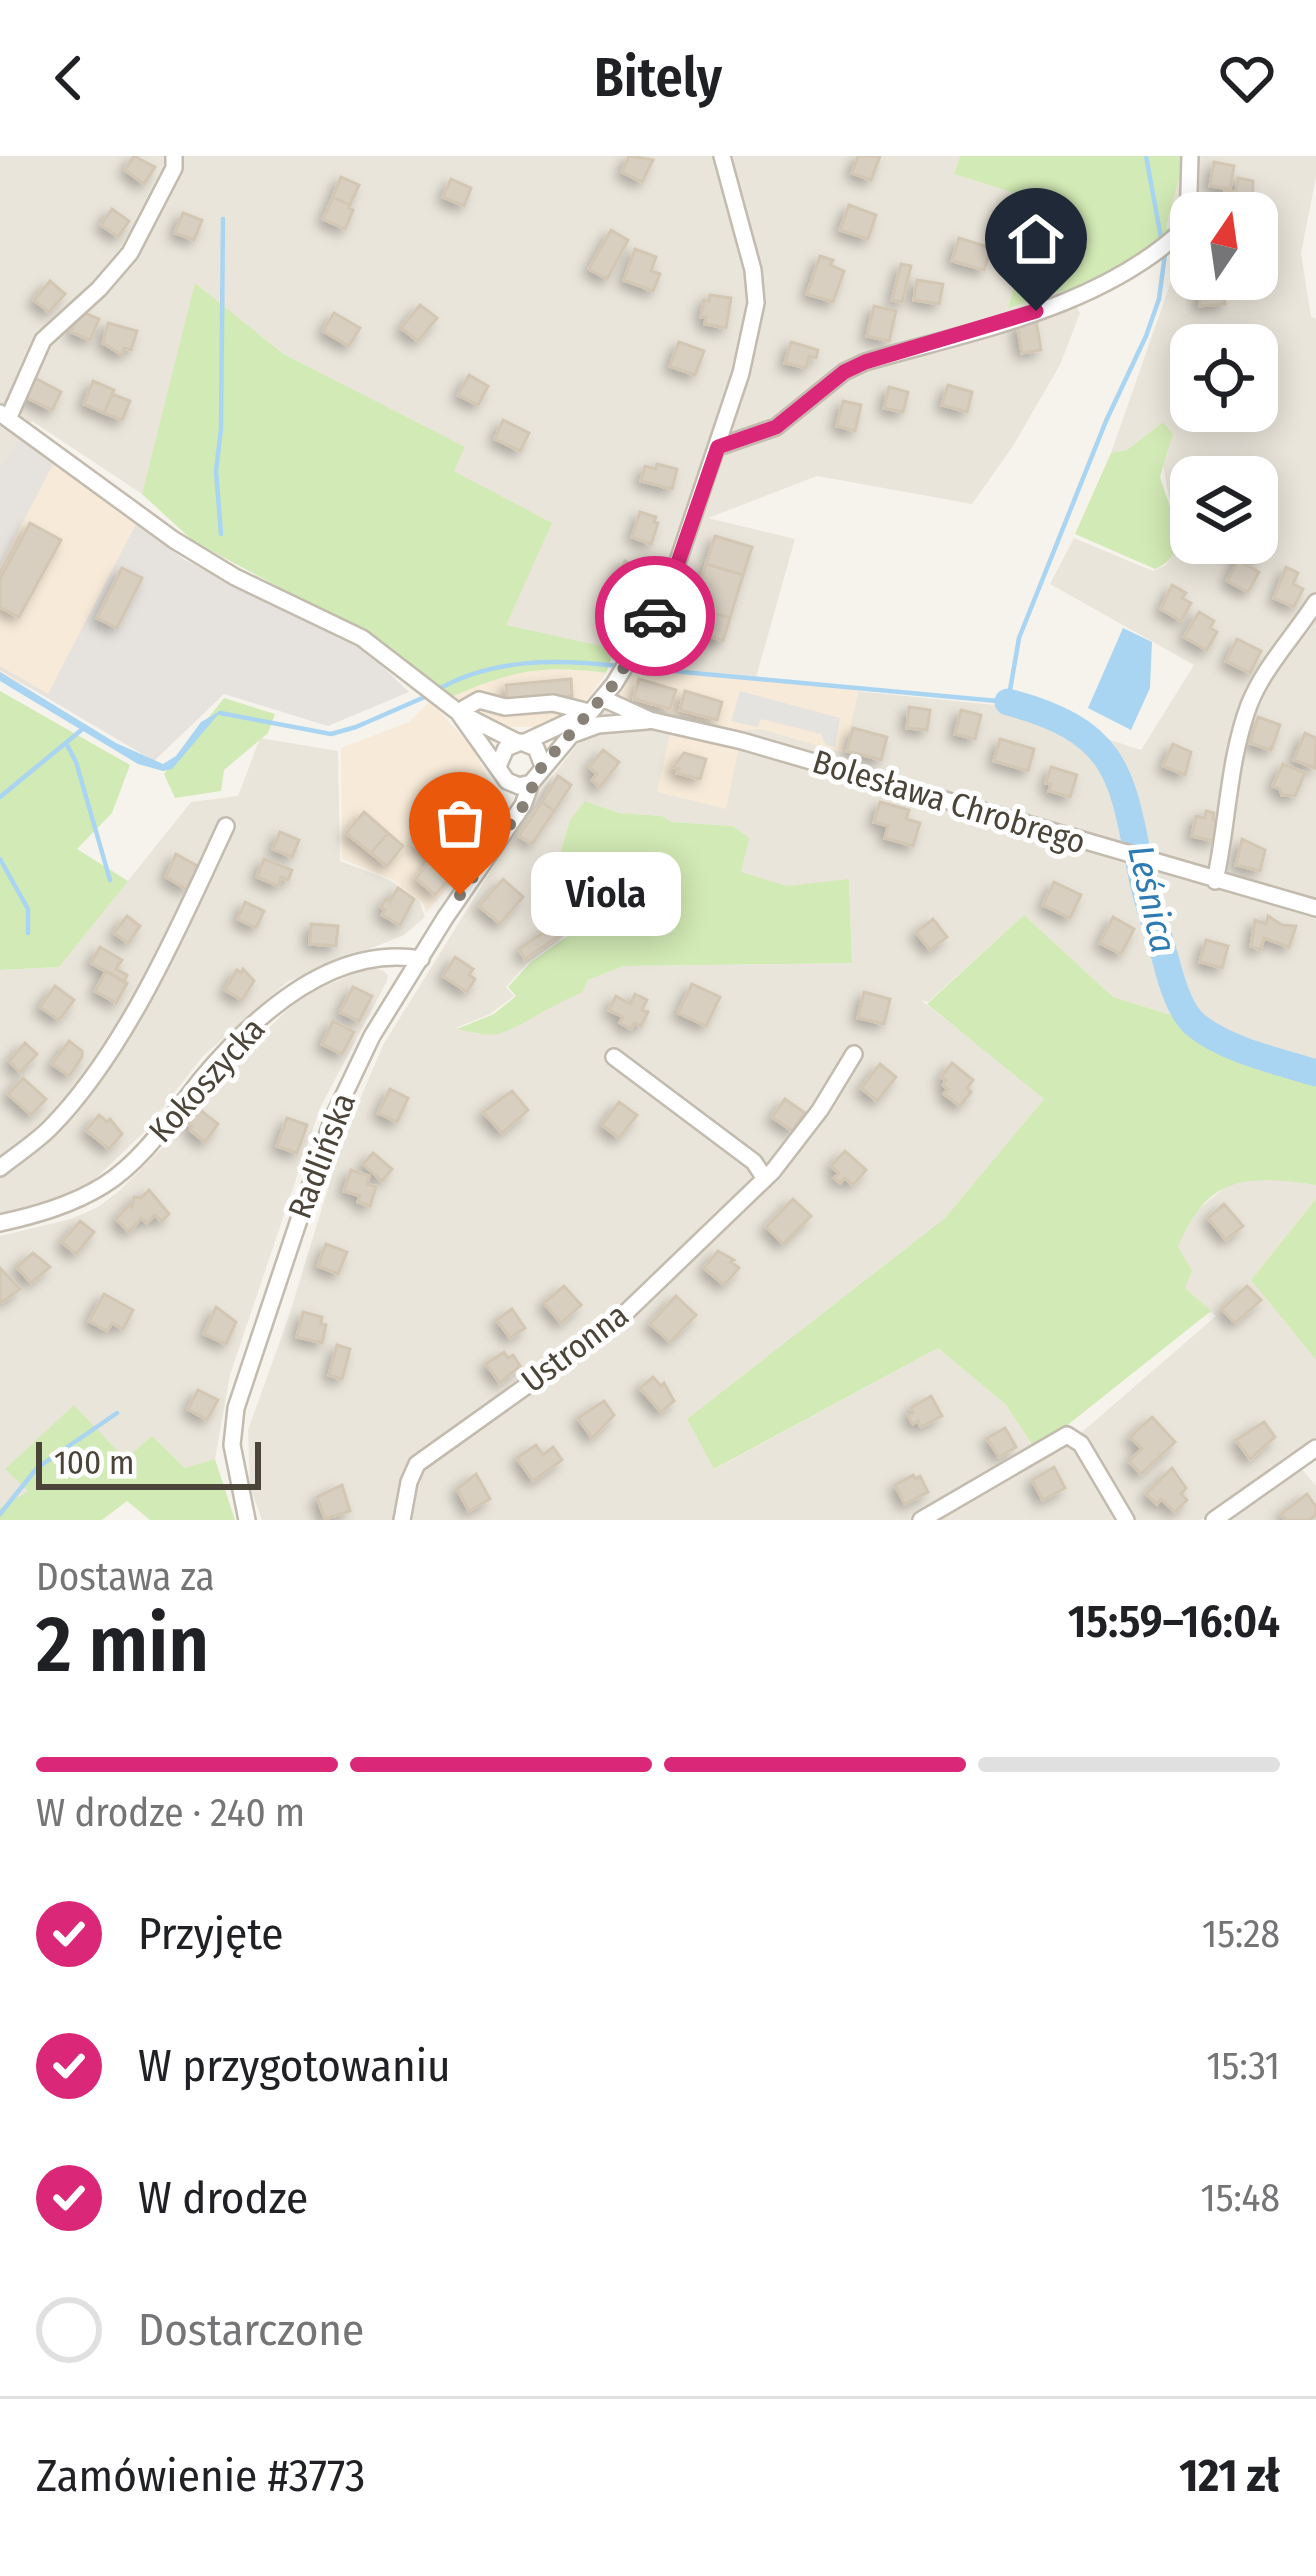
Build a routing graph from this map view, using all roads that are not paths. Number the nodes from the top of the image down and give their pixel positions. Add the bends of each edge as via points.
1 (174, 156) edge
2 (722, 156) edge
3 (1190, 156) edge
4 (4, 416) edge
5 (718, 447) junction
6 (1316, 602) edge
7 (602, 698) junction
8 (452, 707) junction
9 (589, 712) junction
10 (650, 720) junction
11 (568, 736) junction
12 (521, 742) junction
13 (499, 764) junction
14 (542, 766) junction
15 (507, 781) junction
16 (531, 783) junction
17 (226, 826) dead end
18 (507, 826) junction
19 (1214, 880) junction
20 (1316, 908) edge
21 (421, 959) junction
22 (854, 1054) dead end
23 (614, 1057) dead end
24 (0, 1168) edge
25 (765, 1178) junction
26 (0, 1223) edge
27 (1309, 1454) edge
28 (247, 1520) edge
29 (402, 1520) edge
30 (921, 1520) edge
31 (1126, 1520) edge
32 (1214, 1520) edge

1 - 4 street via 130,253 43,340
2 - 5 street via 756,303
3 - 5 street via 1188,225 1154,253 1056,304 865,362 776,427
4 - 8 street via 174,540 362,638
5 - 7 street via 665,600
6 - 19 street via 1250,705
7 - 9 street
7 - 10 street, Bolesława Chrobrego
8 - 9 street via 479,700
8 - 12 street
8 - 13 street
9 - 11 street
9 - 12 street
10 - 11 street, Bolesława Chrobrego
10 - 19 street, Bolesława Chrobrego
11 - 14 street
12 - 13 street via 506,748
12 - 14 street via 536,748
13 - 15 street
14 - 16 street
15 - 16 street
15 - 18 street
16 - 18 street, Radlińska
17 - 24 street via 106,1055 50,1128
18 - 21 street, Radlińska
19 - 20 street, Bolesława Chrobrego
21 - 26 street, Kokoszycka via 384,955 299,987 244,1034 106,1184
21 - 28 street, Radlińska via 333,1118 245,1376 232,1445
22 - 25 street, Ustronna
23 - 25 street
25 - 29 street, Ustronna via 616,1322 418,1464
27 - 32 street
30 - 31 street via 1067,1436 1082,1444

